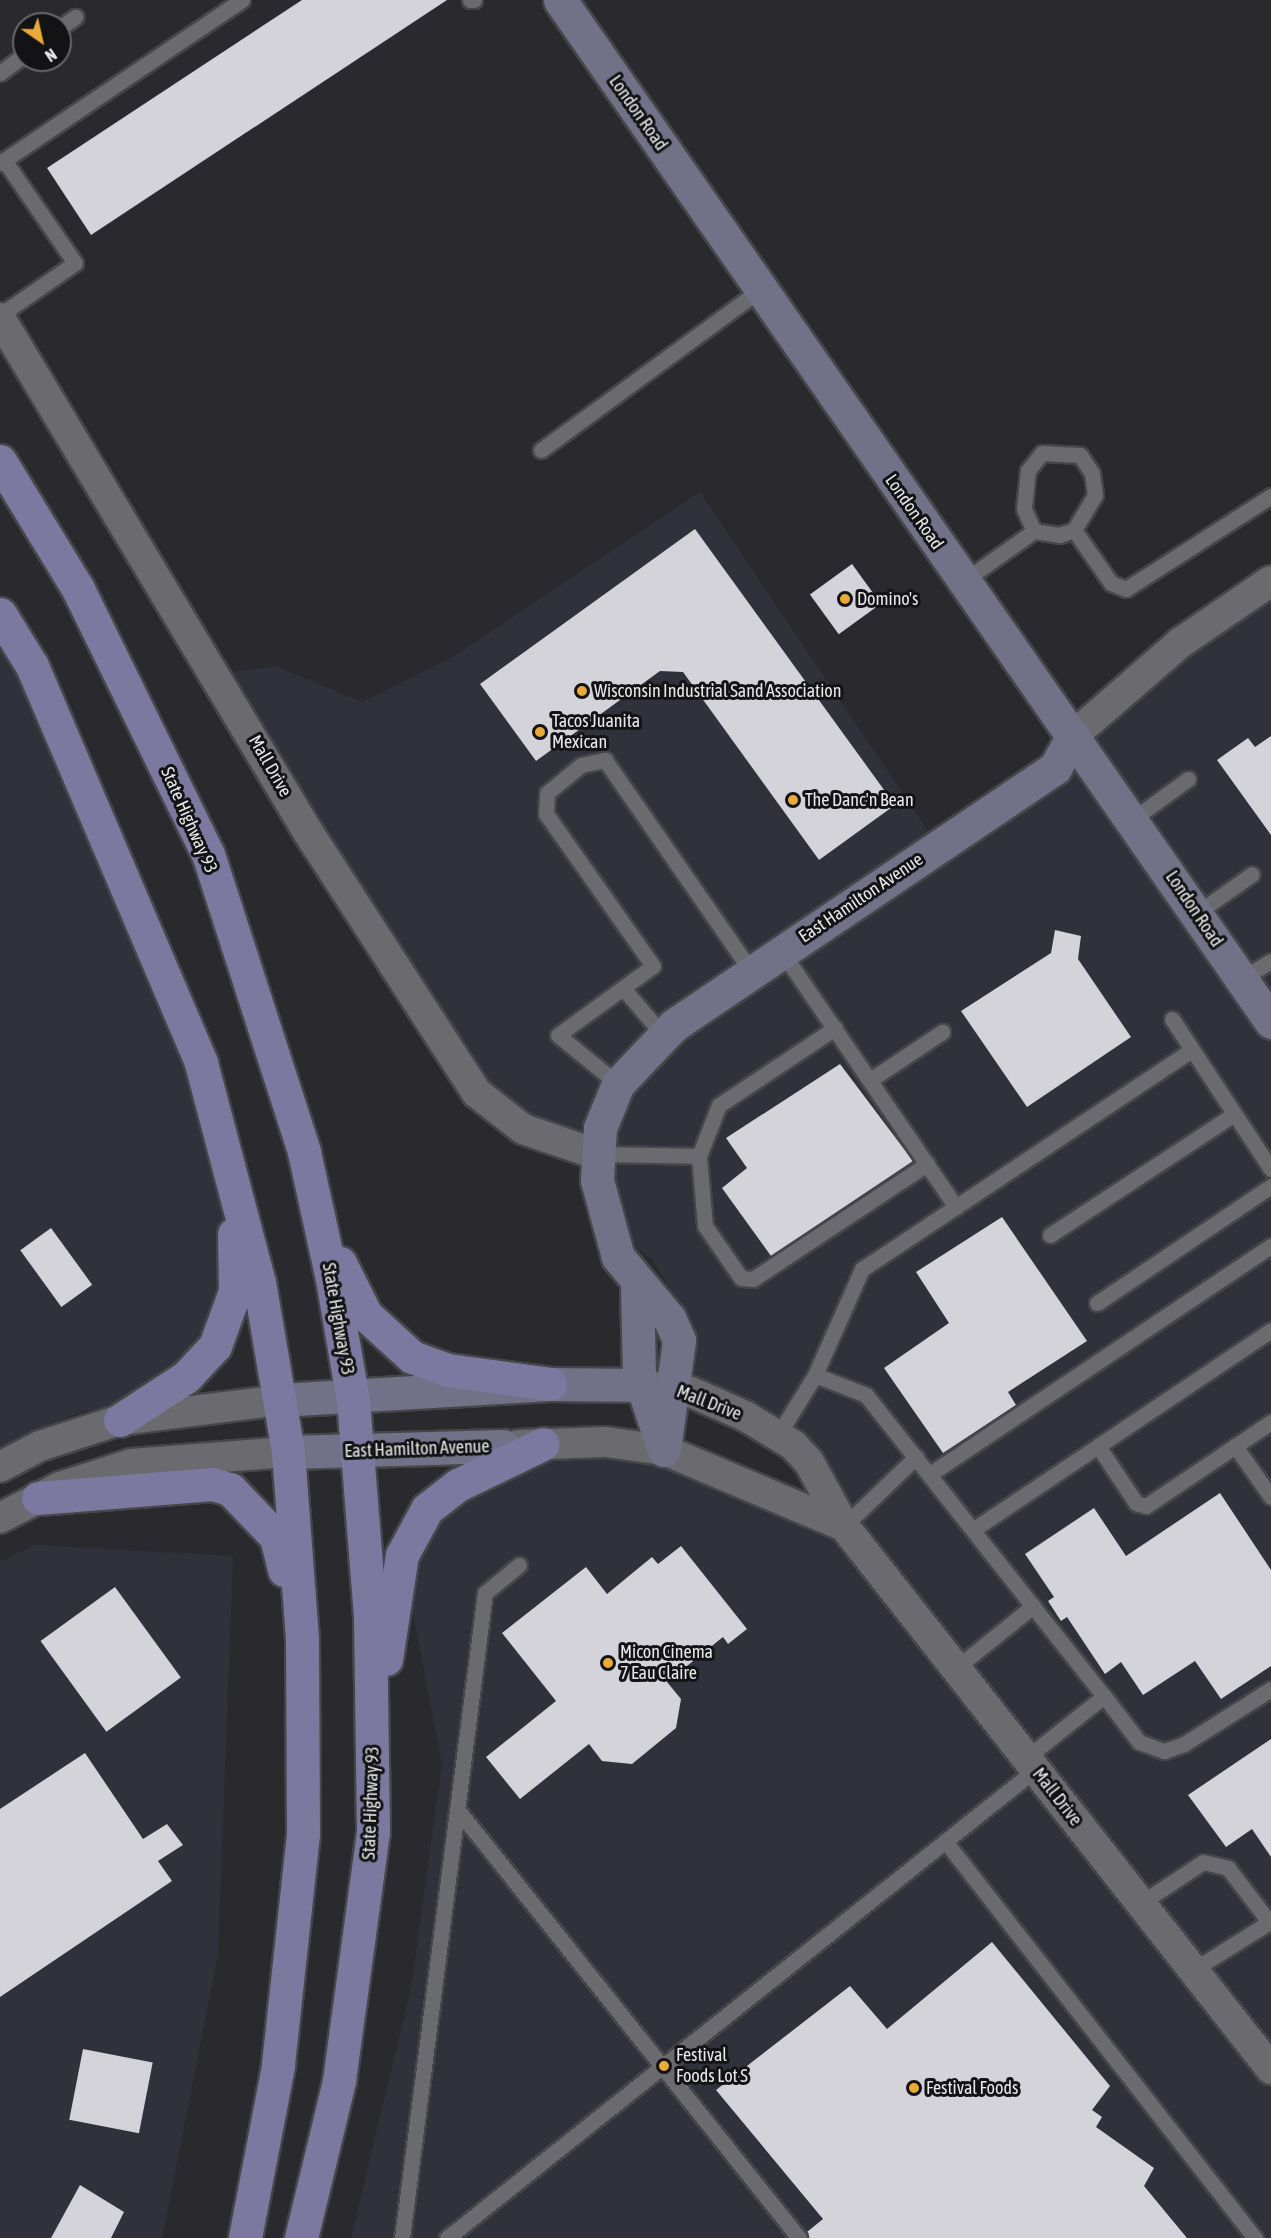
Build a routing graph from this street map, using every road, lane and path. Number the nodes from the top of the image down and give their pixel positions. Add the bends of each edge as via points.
1 (242, 0) edge
2 (560, 0) edge
3 (75, 17) dead end
4 (72, 19) edge
5 (2, 161) edge
6 (760, 290) junction
7 (0, 316) edge
8 (541, 450) dead end
9 (0, 461) edge
10 (1271, 496) edge
11 (1074, 530) junction
12 (1034, 531) junction
13 (1271, 581) edge
14 (962, 582) junction
15 (0, 614) edge
16 (1073, 736) junction
17 (1188, 779) dead end
18 (1133, 819) junction
19 (1252, 874) dead end
20 (1197, 913) junction
21 (782, 952) junction
22 (1271, 961) edge
23 (752, 972) junction
24 (1242, 979) junction
25 (623, 988) junction
26 (1172, 1019) dead end
27 (1271, 1022) edge
28 (835, 1028) junction
29 (942, 1032) dead end
30 (662, 1035) junction
31 (1192, 1050) junction
32 (870, 1080) junction
33 (618, 1084) junction
34 (1234, 1114) junction
35 (596, 1154) junction
36 (699, 1156) junction
37 (927, 1164) junction
38 (1271, 1169) edge
39 (233, 1172) junction
40 (1271, 1186) edge
41 (957, 1207) junction
42 (321, 1226) junction
43 (1050, 1235) dead end
44 (1271, 1246) edge
45 (637, 1286) junction
46 (1097, 1303) dead end
47 (1271, 1330) edge
48 (815, 1375) junction
49 (550, 1384) junction
50 (641, 1385) junction
51 (675, 1388) junction
52 (280, 1400) junction
53 (352, 1400) junction
54 (120, 1420) junction
55 (1271, 1422) edge
56 (778, 1435) junction
57 (543, 1444) junction
58 (503, 1446) joint
59 (1098, 1446) junction
60 (1235, 1446) junction
61 (664, 1450) junction
62 (357, 1451) junction
63 (288, 1452) junction
64 (916, 1457) junction
65 (0, 1467) edge
66 (930, 1474) junction
67 (1271, 1497) edge
68 (38, 1498) junction
69 (0, 1518) edge
70 (844, 1526) junction
71 (974, 1529) junction
72 (519, 1565) dead end
73 (1033, 1606) junction
74 (302, 1640) junction
75 (956, 1668) junction
76 (1271, 1689) edge
77 (1104, 1696) junction
78 (373, 1737) junction
79 (1031, 1764) junction
80 (457, 1809) junction
81 (945, 1841) junction
82 (1141, 1903) junction
83 (1269, 1920) edge
84 (1193, 1970) junction
85 (664, 2066) junction
86 (1271, 2069) edge
87 (245, 2238) edge
88 (301, 2238) edge
89 (402, 2238) edge
90 (447, 2238) edge
91 (799, 2238) edge
92 (1255, 2238) edge

1 - 5 lane
2 - 6 street, London Road
3 - 4 lane
5 - 7 lane via 75,263
6 - 8 lane
6 - 14 street, London Road
7 - 35 street, Mall Drive via 308,832 477,1093 523,1129
9 - 42 main road, State Highway 93 via 78,589 208,854 304,1152
10 - 11 lane via 1126,589 1111,583
11 - 12 lane via 1059,535
11 - 12 lane via 1095,495 1092,473 1080,455 1065,450 1042,453 1028,470 1024,509
12 - 14 lane
13 - 16 street, East Hamilton Avenue via 1180,644
14 - 16 street, London Road
15 - 39 main road via 32,666 146,928 201,1063
16 - 18 street, London Road
16 - 21 street, East Hamilton Avenue via 1055,768
17 - 18 lane
18 - 20 street, London Road
19 - 20 lane
20 - 24 street, London Road
21 - 23 street, East Hamilton Avenue
21 - 28 lane
22 - 24 lane
23 - 25 lane via 605,760 581,765 547,793 546,814 653,966
23 - 30 street, East Hamilton Avenue
24 - 27 street, London Road
25 - 30 lane
25 - 33 lane via 558,1035
26 - 31 lane
28 - 32 lane
28 - 36 lane via 719,1105
29 - 32 lane
30 - 33 street, East Hamilton Avenue
31 - 34 lane
31 - 41 lane
32 - 37 lane
33 - 35 street, East Hamilton Avenue via 602,1119
34 - 38 lane
34 - 43 lane
35 - 36 lane
35 - 45 street, East Hamilton Avenue via 609,1235
36 - 37 lane via 705,1226 741,1278 753,1279
37 - 41 lane
39 - 52 main road
39 - 54 main road via 235,1291 224,1329 194,1370
40 - 46 lane
41 - 48 lane via 862,1269
42 - 49 main road via 366,1315 412,1357 448,1370
42 - 53 main road, State Highway 93
44 - 66 lane
45 - 50 street, East Hamilton Avenue
45 - 51 street, East Hamilton Avenue via 676,1331
47 - 59 lane
48 - 56 lane
48 - 64 lane via 866,1395
49 - 50 street
49 - 53 street
50 - 51 street, Mall Drive
50 - 61 street, Mall Drive
51 - 56 street, Mall Drive via 719,1404
51 - 61 street, East Hamilton Avenue
52 - 53 street
52 - 54 street
52 - 63 main road
53 - 62 main road, State Highway 93
54 - 65 street via 40,1446
55 - 60 lane
56 - 70 street, Mall Drive via 809,1462
57 - 58 street, East Hamilton Avenue
57 - 61 street, East Hamilton Avenue via 606,1442
57 - 78 main road via 458,1485 427,1509 413,1529 402,1555
58 - 62 street, East Hamilton Avenue
59 - 60 lane via 1136,1503 1146,1506
59 - 71 lane
60 - 67 lane
61 - 70 street, Mall Drive
62 - 63 street, East Hamilton Avenue
62 - 78 main road, State Highway 93
63 - 68 street, East Hamilton Avenue via 131,1464
63 - 74 main road
64 - 66 lane
64 - 70 lane
66 - 71 lane
68 - 69 street, East Hamilton Avenue
68 - 74 main road via 212,1484 230,1489 276,1537
70 - 75 street, Mall Drive
71 - 73 lane
72 - 80 lane via 484,1593
73 - 75 lane
73 - 77 lane
74 - 87 main road via 306,1743 296,1928 278,2066
75 - 79 street, Mall Drive
76 - 77 lane via 1184,1744 1164,1751 1140,1742
77 - 79 lane
78 - 88 main road, State Highway 93 via 374,1832 360,1945 339,2081
79 - 81 lane
79 - 82 street, Mall Drive
80 - 85 lane
80 - 89 lane
81 - 85 lane
81 - 92 lane
82 - 83 lane via 1203,1862 1228,1868
82 - 84 street, Mall Drive
83 - 84 lane
84 - 86 street, Mall Drive
85 - 90 lane
85 - 91 lane

